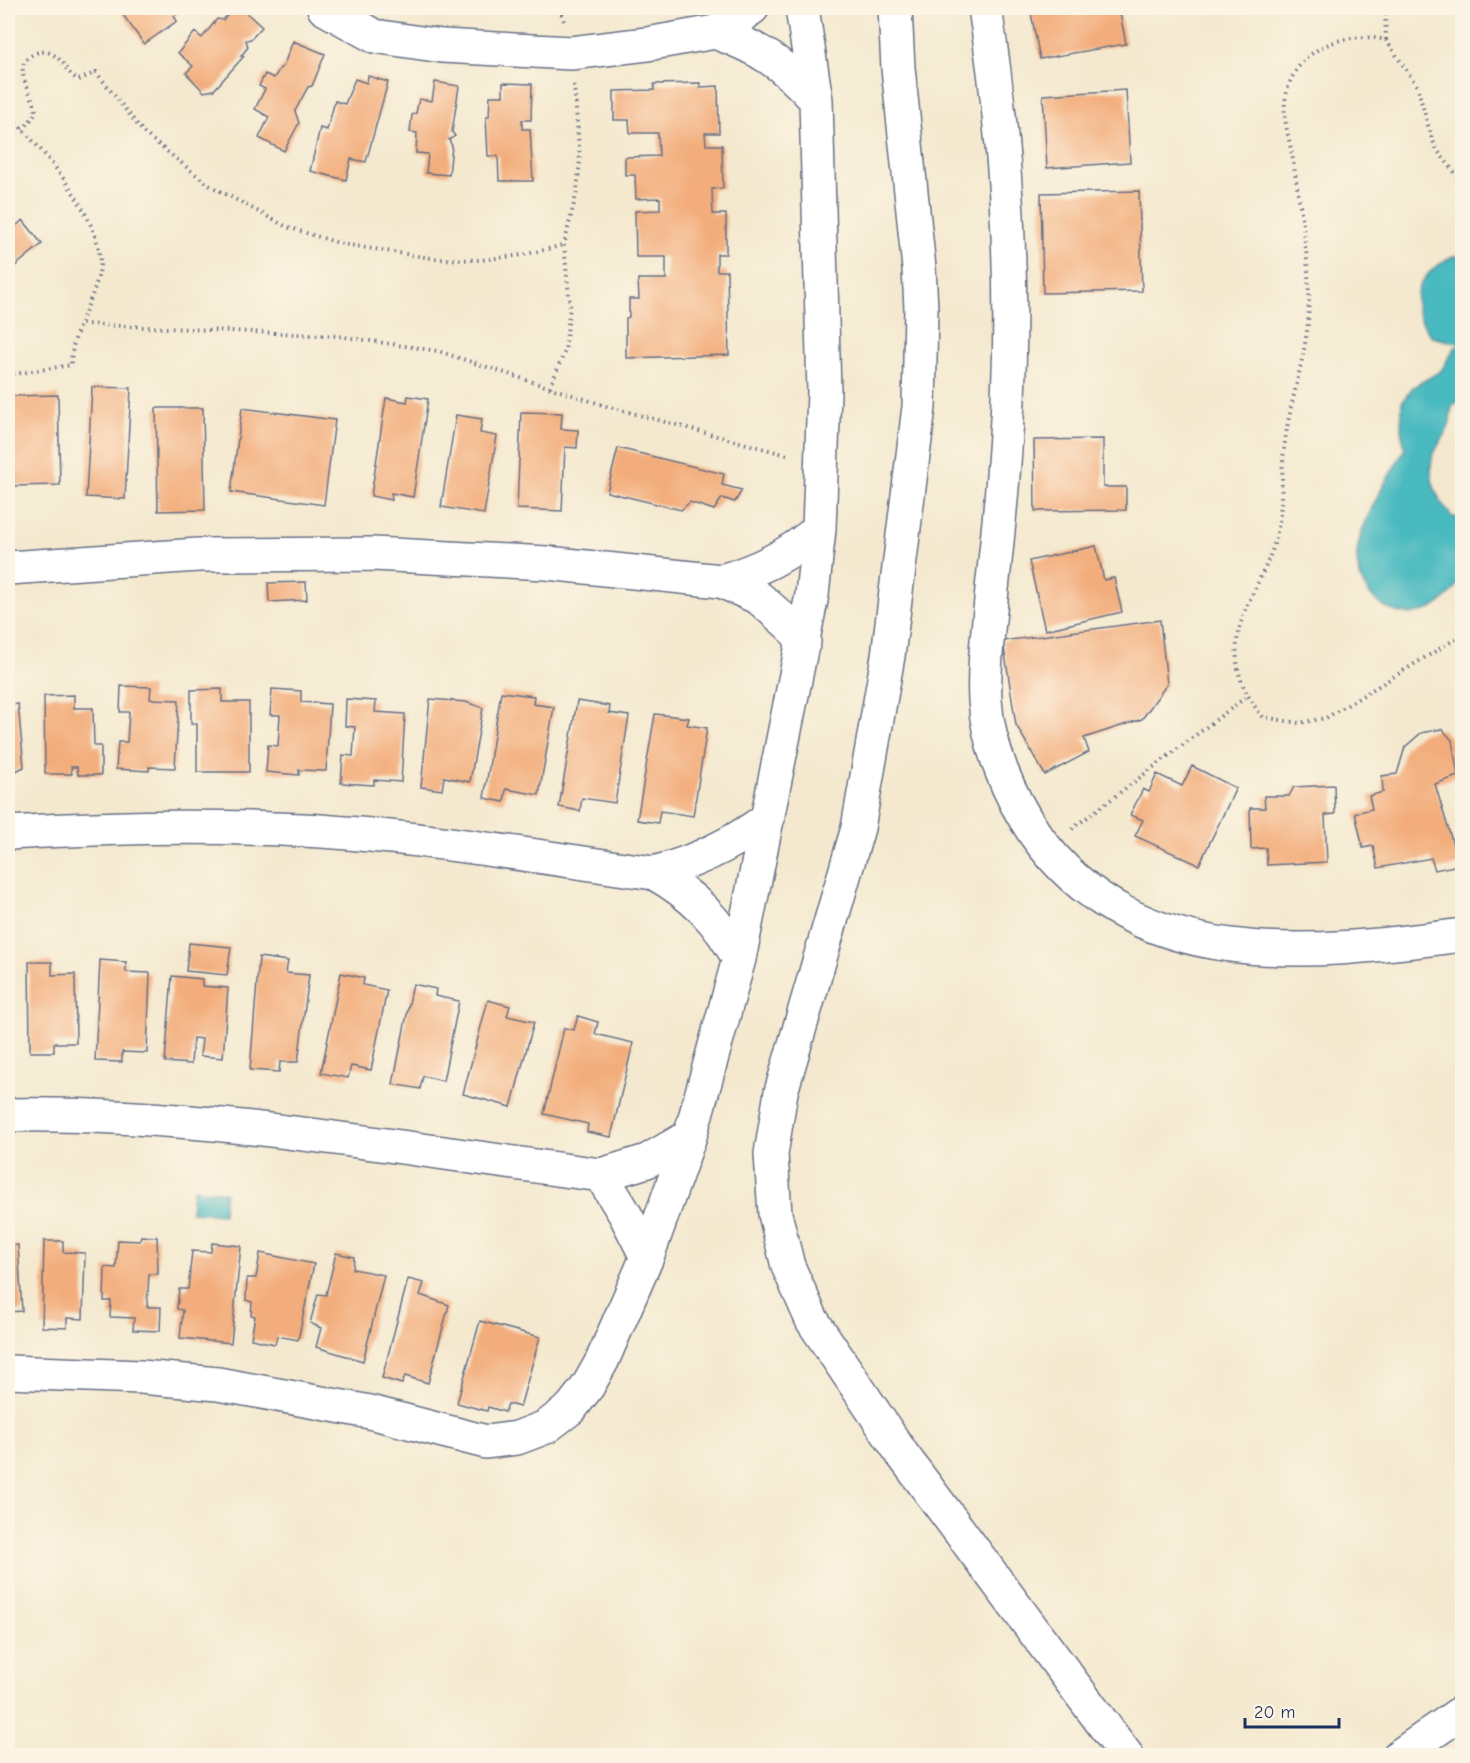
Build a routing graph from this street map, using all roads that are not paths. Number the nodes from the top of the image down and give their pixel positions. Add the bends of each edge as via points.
1 (324, 8) edge
2 (752, 8) edge
3 (802, 8) edge
4 (895, 8) edge
5 (984, 8) edge
6 (715, 32) junction
7 (816, 100) junction
8 (819, 529) junction
9 (13, 560) edge
10 (721, 580) junction
11 (804, 642) junction
12 (768, 818) junction
13 (8, 833) edge
14 (654, 873) junction
15 (1462, 934) edge
16 (739, 959) junction
17 (8, 1115) edge
18 (690, 1137) junction
19 (601, 1175) junction
20 (647, 1257) junction
21 (8, 1372) edge
22 (1462, 1712) edge
23 (1127, 1755) edge
24 (1399, 1755) edge

1 - 6 main road via 374,36 442,46 571,52
2 - 6 main road
3 - 7 main road
4 - 23 main road via 897,68 919,268 919,407 888,656 858,828 781,1092 771,1154 775,1214 788,1266 812,1320 902,1454
5 - 15 main road via 1002,159 1010,317 1004,464 985,701 995,750 1017,808 1046,849 1100,900 1155,929 1215,944 1303,950 1386,945
6 - 7 main road via 771,57
7 - 8 main road via 824,392
8 - 10 main road via 764,567
8 - 11 main road
9 - 10 main road via 373,554 547,563
10 - 11 main road via 759,598
11 - 12 main road
12 - 14 main road via 748,834 702,858
12 - 16 main road
13 - 14 main road via 156,827 304,830 452,845
14 - 16 main road via 705,908 725,932
16 - 18 main road
17 - 19 main road via 70,1114 185,1121
18 - 19 main road via 647,1161
18 - 20 main road
19 - 20 main road
20 - 21 main road via 588,1386 571,1408 546,1427 517,1438 486,1442 370,1412 218,1384
22 - 24 main road

